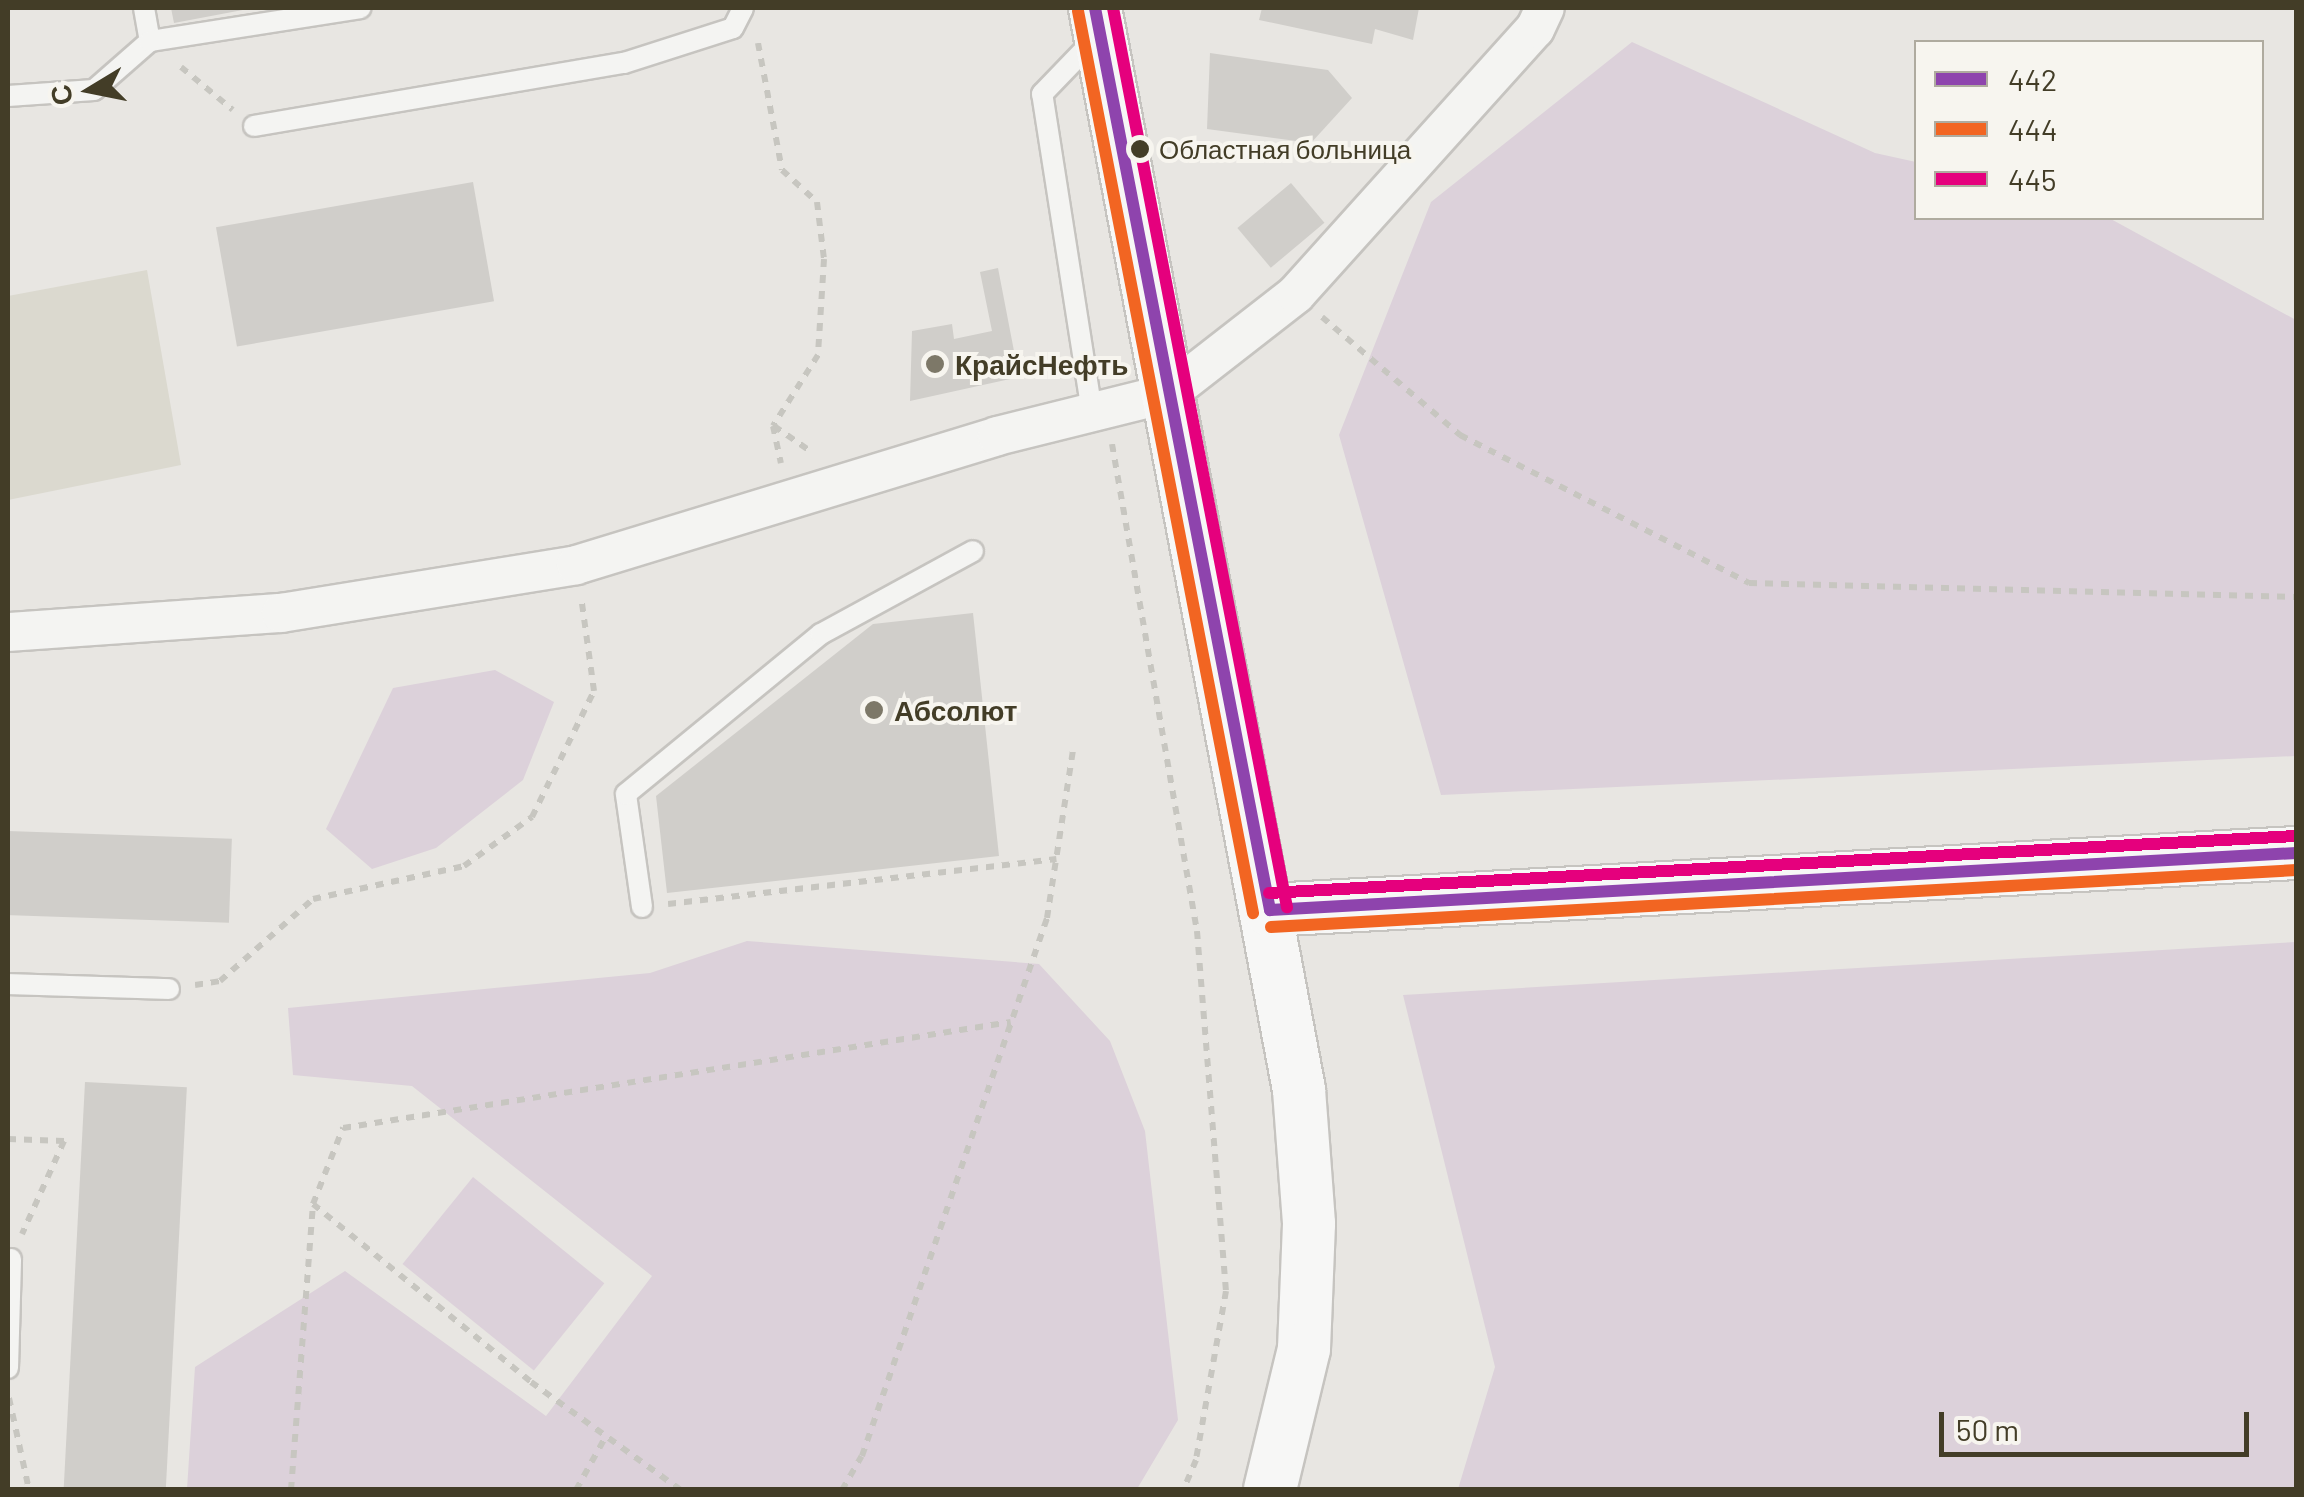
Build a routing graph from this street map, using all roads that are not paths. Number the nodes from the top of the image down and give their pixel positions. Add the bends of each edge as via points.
1 (144, 8) edge
2 (360, 8) edge
3 (1545, 8) edge
4 (748, 16) edge
5 (1097, 21) edge
6 (150, 41) junction
7 (8, 96) edge
8 (254, 126) road end
9 (1170, 393) junction
10 (1101, 423) junction
11 (973, 551) dead end
12 (8, 632) edge
13 (2296, 854) edge
14 (642, 907) road end
15 (1270, 910) junction
16 (8, 984) edge
17 (169, 989) road end
18 (12, 1258) road end
19 (8, 1368) edge
20 (1270, 1490) edge

1 - 6 lane
2 - 6 lane
3 - 9 street via 1534,30 1296,294
4 - 8 lane via 733,28 624,63
5 - 9 main road
5 - 10 lane via 1042,94
6 - 7 lane via 94,90
9 - 10 street
9 - 15 main road
10 - 12 street via 799,497 576,565 281,613
11 - 14 lane via 821,634 626,794
13 - 15 main road
15 - 20 main road via 1299,1090 1309,1224 1304,1350
16 - 17 lane
18 - 19 lane

